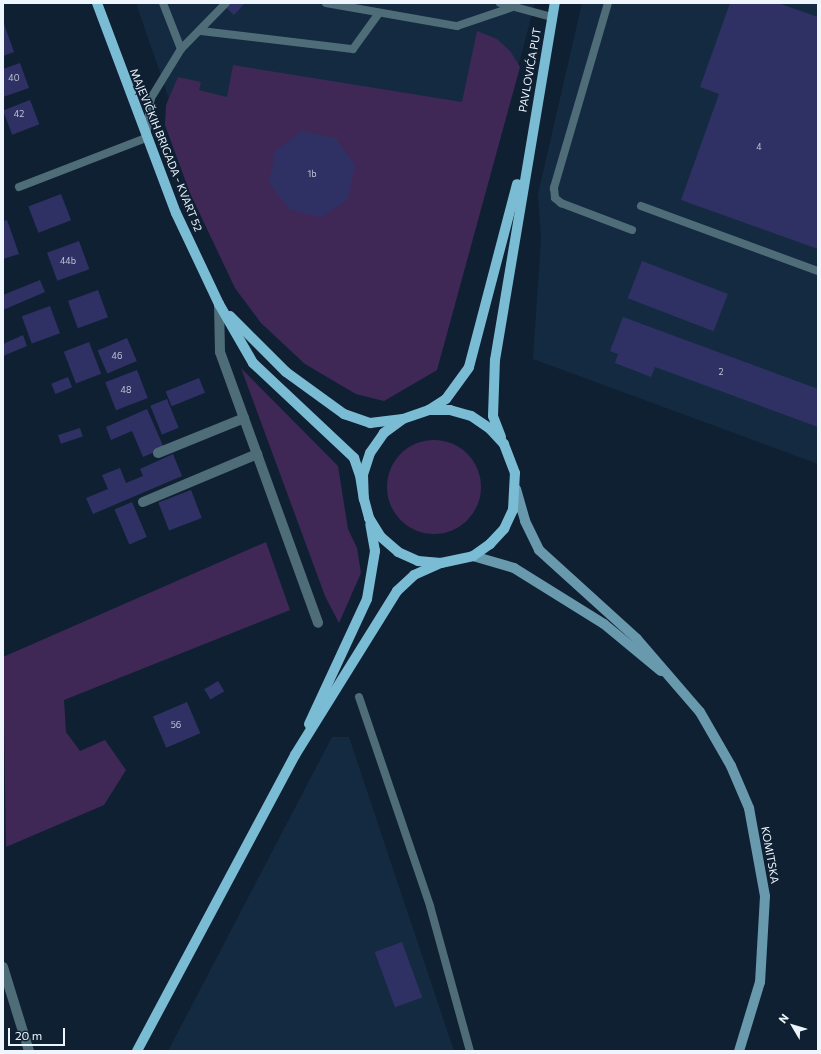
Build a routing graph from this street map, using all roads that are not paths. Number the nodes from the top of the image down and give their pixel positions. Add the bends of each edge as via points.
1 (97, 3) edge
2 (162, 3) edge
3 (226, 3) edge
4 (326, 3) edge
5 (500, 3) edge
6 (555, 3) edge
7 (608, 3) edge
8 (510, 8) junction
9 (379, 13) junction
10 (552, 17) junction
11 (201, 31) junction
12 (181, 49) junction
13 (146, 138) junction
14 (529, 142) junction
15 (19, 187) dead end
16 (642, 206) dead end
17 (632, 230) dead end
18 (818, 272) edge
19 (219, 304) junction
20 (428, 410) junction
21 (244, 418) junction
22 (403, 419) junction
23 (504, 444) junction
24 (158, 453) dead end
25 (256, 454) junction
26 (516, 489) junction
27 (364, 500) junction
28 (143, 502) dead end
29 (369, 518) junction
30 (473, 556) junction
31 (441, 563) junction
32 (318, 622) dead end
33 (674, 681) junction
34 (359, 697) dead end
35 (296, 755) junction
36 (3, 967) edge
37 (29, 1051) edge
38 (137, 1051) edge
39 (470, 1051) edge
40 (738, 1051) edge

1 - 13 main road, MAJEVIČKIH BRIGADA - KVART 52
2 - 12 lane
3 - 11 lane
4 - 9 lane
5 - 8 lane
6 - 10 main road, PAVLOVIĆA PUT
7 - 17 lane via 554,188 555,198 561,203
8 - 9 lane via 457,26
8 - 10 lane
9 - 11 lane via 352,49
10 - 14 main road, PAVLOVIĆA PUT
11 - 12 lane
12 - 13 lane via 151,98
13 - 15 lane
13 - 19 main road, MAJEVIČKIH BRIGADA - KVART 52
14 - 20 main road via 469,367 446,399
14 - 23 main road via 495,360 493,416
16 - 18 lane
19 - 21 street via 220,352
19 - 22 main road via 286,372 344,414 370,423
19 - 27 main road via 254,362 354,458
20 - 22 main road
20 - 23 main road via 450,410 471,416 489,428
21 - 24 street
21 - 25 street
22 - 27 main road via 384,433 370,453 363,476
23 - 26 main road via 511,458
25 - 28 street
25 - 32 street
26 - 30 main road via 513,510 504,528 490,544
26 - 33 main road via 525,522 540,550 637,638
27 - 29 main road
29 - 31 main road via 381,537 398,552 418,561
29 - 35 main road via 376,551 367,599
30 - 31 main road
30 - 33 main road via 514,568 550,589 604,624
31 - 35 main road via 414,575 397,592
33 - 40 main road, KOMITSKA via 700,712 731,766 749,808 758,852 765,896 760,982
34 - 39 lane via 430,906
35 - 38 main road
36 - 37 street

